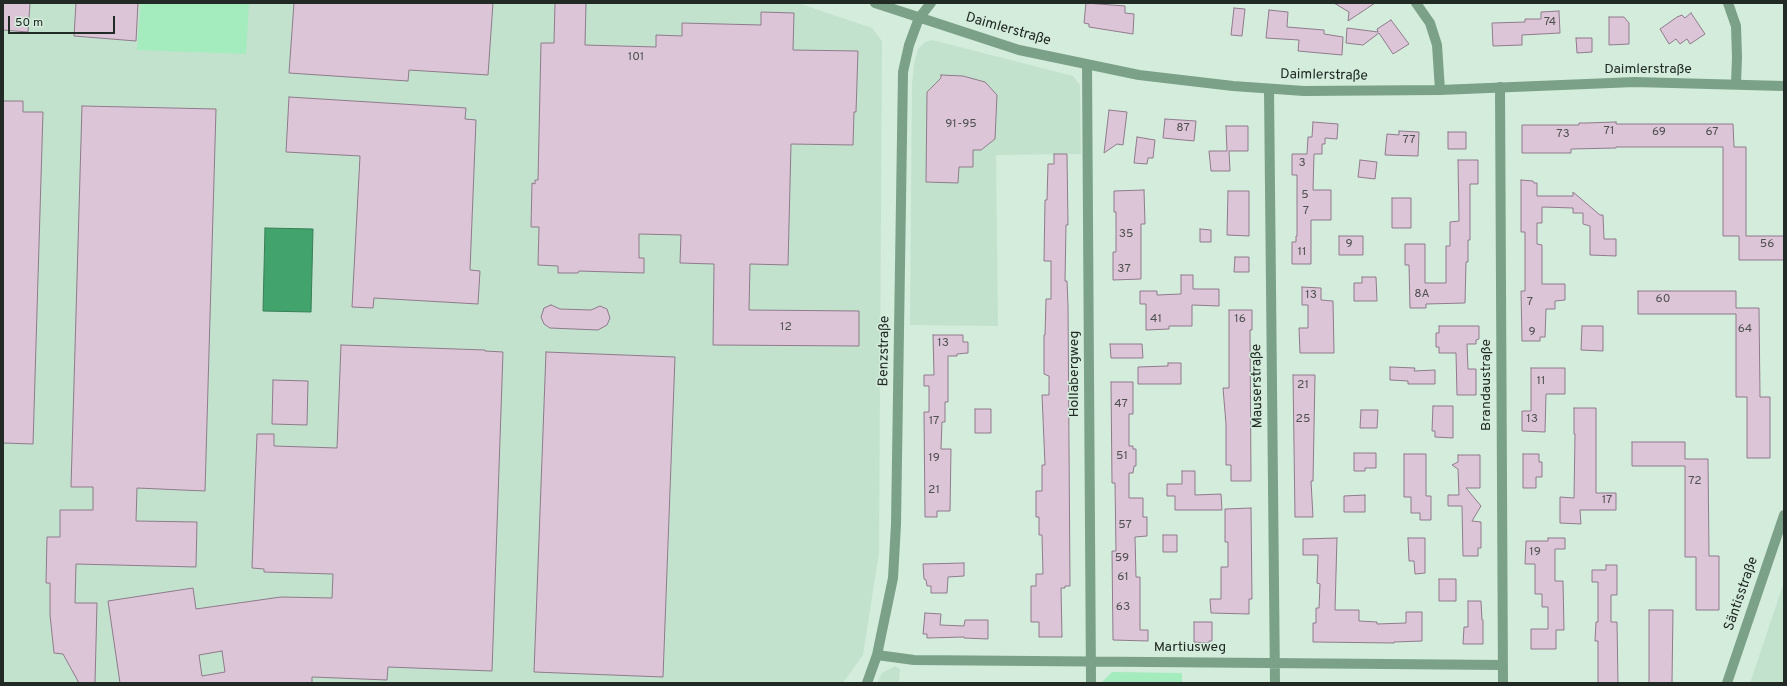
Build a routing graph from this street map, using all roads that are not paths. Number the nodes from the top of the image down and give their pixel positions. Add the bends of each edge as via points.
1 (875, 3) edge
2 (931, 3) edge
3 (1416, 3) edge
4 (1728, 3) edge
5 (919, 18) junction
6 (1087, 65) junction
7 (1736, 84) junction
8 (1784, 86) edge
9 (1500, 88) junction
10 (1269, 89) junction
11 (1440, 90) junction
12 (1784, 515) edge
13 (877, 655) junction
14 (1091, 662) junction
15 (1274, 662) junction
16 (1503, 665) junction
17 (868, 683) edge
18 (1091, 683) edge
19 (1275, 683) edge
20 (1503, 683) edge
21 (1727, 683) edge

1 - 5 street, Daimlerstraße
2 - 5 street, Benzstraße
3 - 11 street via 1430,23 1437,45
4 - 7 street via 1736,26
5 - 6 street, Daimlerstraße via 1020,50
5 - 13 street, Benzstraße via 909,45 902,84 896,524 893,578
6 - 10 street, Daimlerstraße via 1139,75
6 - 14 street, Hollabergweg
7 - 8 street, Daimlerstraße
7 - 9 street, Daimlerstraße via 1635,82
9 - 11 street, Daimlerstraße
9 - 16 street, Brandaustraße
10 - 11 street, Daimlerstraße
10 - 15 street, Mauserstraße
12 - 21 street, Säntisstraße
13 - 14 street, Martiusweg via 905,660
13 - 17 street, Benzstraße
14 - 15 street, Martiusweg
14 - 18 street, Hollabergweg
15 - 16 street, Martiusweg
15 - 19 street, Mauserstraße
16 - 20 street, Brandaustraße

